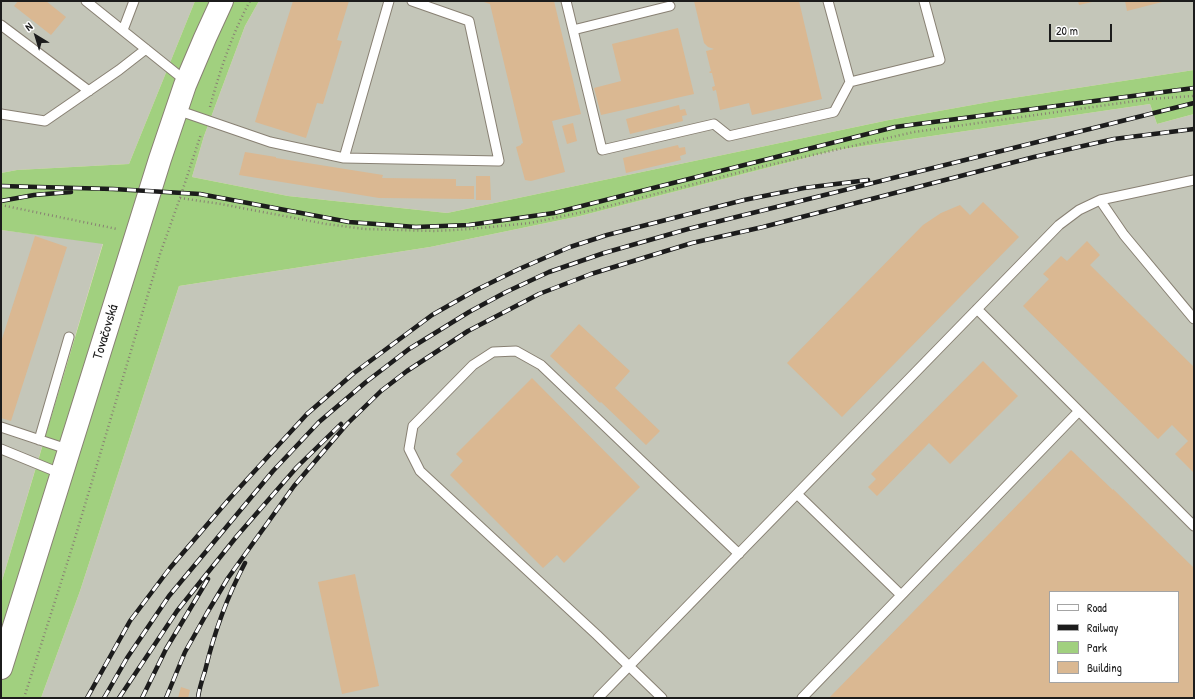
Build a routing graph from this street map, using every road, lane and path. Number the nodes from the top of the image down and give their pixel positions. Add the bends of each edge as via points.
1 (86, 1) edge
2 (134, 1) edge
3 (222, 1) edge
4 (389, 1) edge
5 (412, 1) edge
6 (566, 1) edge
7 (828, 1) edge
8 (924, 1) edge
9 (670, 6) dead end
10 (1, 25) edge
11 (123, 30) junction
12 (573, 30) junction
13 (146, 49) junction
14 (187, 82) junction
15 (850, 82) junction
16 (89, 91) junction
17 (1194, 97) edge
18 (177, 110) junction
19 (1, 114) edge
20 (344, 158) junction
21 (1194, 180) edge
22 (180, 198) dead end
23 (1100, 200) junction
24 (1, 205) edge
25 (132, 246) junction
26 (160, 254) dead end
27 (977, 309) junction
28 (1194, 318) edge
29 (69, 337) dead end
30 (1079, 411) junction
31 (1, 427) edge
32 (39, 440) junction
33 (1, 449) edge
34 (70, 450) junction
35 (62, 474) junction
36 (797, 494) junction
37 (1194, 526) edge
38 (739, 554) junction
39 (901, 595) junction
40 (629, 666) junction
41 (1, 668) edge
42 (24, 698) edge
43 (598, 698) edge
44 (662, 698) edge
45 (802, 698) edge

1 - 11 lane
2 - 11 lane
3 - 14 main road, Tovačovská
4 - 20 lane
5 - 20 lane via 469,21 499,161
6 - 12 lane
7 - 15 lane
8 - 15 lane via 940,60
9 - 12 lane
10 - 16 lane
11 - 13 lane
12 - 15 lane via 602,150 714,124 729,136 834,112
13 - 14 lane
13 - 16 lane
14 - 18 main road, Tovačovská
16 - 19 lane via 45,121
17 - 22 path via 1142,100 914,132 760,167 597,209 530,223 471,229 365,229
18 - 20 lane via 270,142
18 - 25 main road, Tovačovská
21 - 23 lane
23 - 27 lane via 1079,210 1059,225
23 - 28 lane via 1124,235
24 - 25 path via 111,227 120,230
25 - 34 main road, Tovačovská
26 - 42 path
27 - 30 lane
27 - 36 lane
29 - 32 lane
30 - 37 lane
30 - 39 lane
31 - 32 lane
32 - 34 lane
33 - 35 lane
34 - 35 main road, Tovačovská
35 - 41 main road, Tovačovská
36 - 38 lane
36 - 39 lane
38 - 40 lane
38 - 40 lane via 541,365 516,351 493,352 473,365 413,426 409,449 420,471
39 - 45 lane
40 - 43 lane
40 - 44 lane

